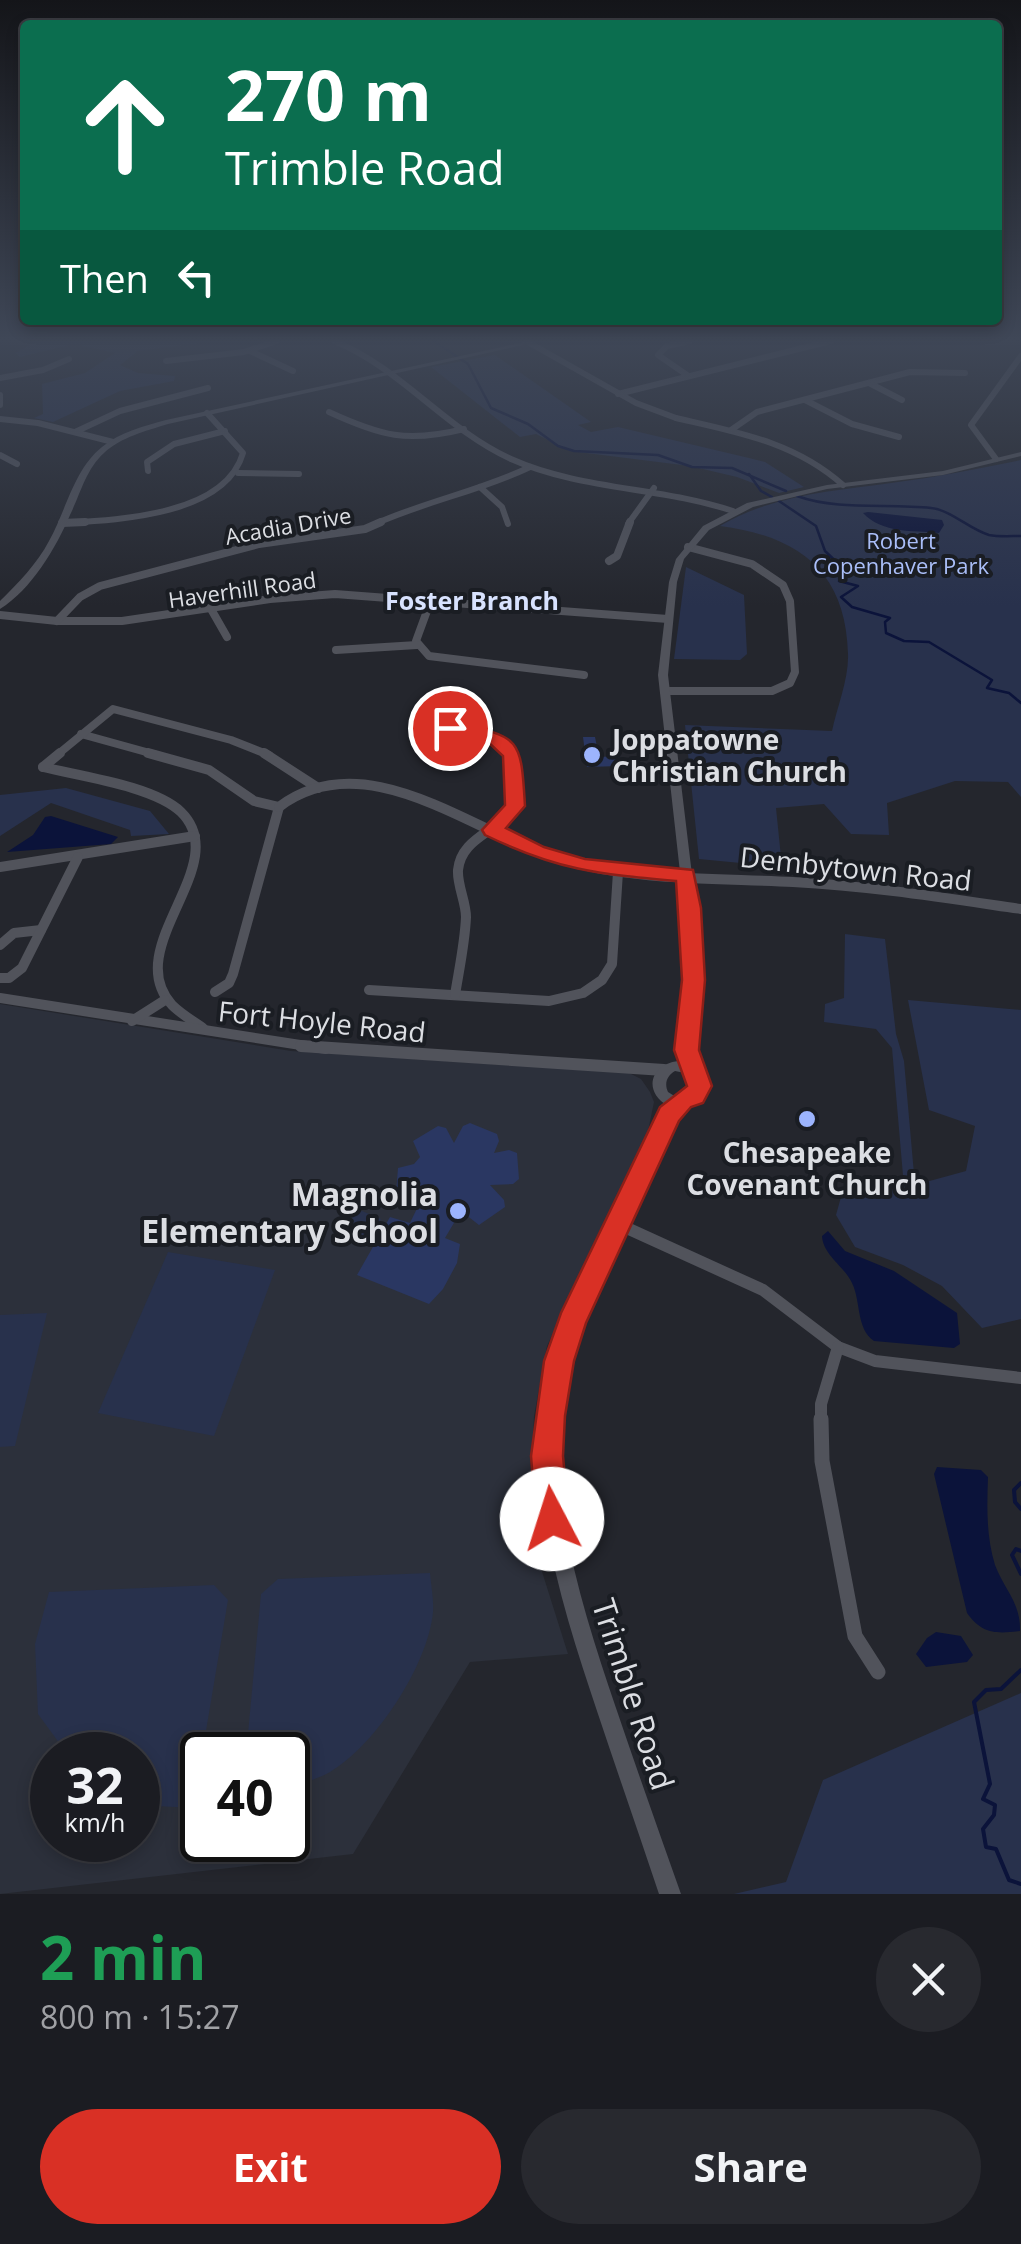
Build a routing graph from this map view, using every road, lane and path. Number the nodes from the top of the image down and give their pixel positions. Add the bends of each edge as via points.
1 (60, 429) edge
2 (81, 429) edge
3 (143, 429) edge
4 (368, 429) edge
5 (462, 429) edge
6 (464, 429) edge
7 (870, 429) edge
8 (971, 429) edge
9 (225, 430) joint
10 (731, 430) edge
11 (75, 432) junction
12 (899, 438) dead end
13 (402, 440) junction
14 (113, 442) junction
15 (398, 449) dead end
16 (1021, 454) edge
17 (0, 456) edge
18 (996, 459) junction
19 (17, 464) dead end
20 (530, 467) junction
21 (148, 470) dead end
22 (238, 473) junction
23 (299, 474) dead end
24 (843, 485) junction
25 (480, 487) junction
26 (654, 488) junction
27 (733, 511) junction
28 (62, 523) junction
29 (508, 525) dead end
30 (688, 546) junction
31 (609, 561) dead end
32 (431, 600) junction
33 (0, 606) edge
34 (211, 609) junction
35 (0, 615) edge
36 (668, 619) junction
37 (57, 621) junction
38 (227, 636) dead end
39 (417, 645) junction
40 (336, 650) dead end
41 (584, 676) dead end
42 (664, 691) junction
43 (426, 724) dead end
44 (82, 734) junction
45 (318, 788) junction
46 (280, 807) junction
47 (492, 830) junction
48 (196, 836) junction
49 (78, 857) junction
50 (0, 866) edge
51 (618, 872) junction
52 (686, 875) junction
53 (1021, 909) edge
54 (41, 930) junction
55 (0, 945) edge
56 (0, 978) edge
57 (369, 990) dead end
58 (215, 992) dead end
59 (455, 995) junction
60 (0, 998) edge
61 (165, 1000) junction
62 (132, 1020) junction
63 (213, 1033) junction
64 (686, 1050) junction
65 (695, 1075) junction
66 (663, 1079) junction
67 (675, 1107) junction
68 (618, 1224) junction
69 (838, 1347) junction
70 (1021, 1378) edge
71 (878, 1672) dead end
72 (670, 1894) edge

1 - 11 street
2 - 11 street
3 - 14 street
4 - 13 street
5 - 13 street
6 - 20 street
7 - 12 street
8 - 18 street
9 - 21 street via 163,449 147,462
9 - 22 street via 243,453
10 - 24 street via 803,454
11 - 14 street
13 - 15 street
14 - 28 street via 84,468
16 - 18 street
17 - 19 street
18 - 24 street
20 - 25 street, Acadia Drive
20 - 26 street
22 - 23 street
22 - 28 street via 208,494 165,510
24 - 27 street
25 - 29 street via 502,508
25 - 37 street, Acadia Drive via 359,530 259,544 100,586
26 - 27 street
26 - 31 street
27 - 30 street
28 - 33 street via 40,562
30 - 36 street via 677,565
30 - 42 street via 752,564 784,586 794,676 772,691
32 - 34 street, Haverhill Road via 312,595
32 - 36 street, Haverhill Road
32 - 39 street
34 - 37 street, Haverhill Road via 122,622
34 - 38 street
35 - 37 street, Haverhill Road
36 - 42 street
39 - 40 street
39 - 41 street via 441,660
42 - 52 street
43 - 47 street via 488,734 512,755 515,806
44 - 45 street via 113,709 268,754
44 - 46 street via 202,768 248,798
44 - 48 street via 43,767 166,803 186,817
45 - 46 street
45 - 47 street, Dembytown Road via 406,792
46 - 58 street via 233,974
47 - 51 street, Dembytown Road via 548,856
47 - 59 street via 468,849 458,869 466,916
48 - 49 street
48 - 61 street via 198,850 159,950
49 - 50 street
49 - 54 street
51 - 52 street, Dembytown Road
51 - 59 street via 613,958 596,986 559,1000
52 - 53 street, Dembytown Road via 891,890
52 - 64 street via 694,980
54 - 55 street via 14,933
54 - 56 street via 22,968
57 - 59 street
60 - 62 street, Fort Hoyle Road
61 - 62 street
61 - 63 street
62 - 63 street, Fort Hoyle Road
63 - 66 street, Fort Hoyle Road via 382,1054 588,1063
64 - 65 street
64 - 66 street
65 - 66 street via 684,1068
65 - 67 street, Trimble Road via 698,1091
66 - 67 street
67 - 68 street, Trimble Road
68 - 69 street via 763,1290
68 - 72 street, Trimble Road via 559,1361 549,1487 567,1588
69 - 70 street via 874,1361
69 - 71 street via 821,1404 822,1461 855,1636

